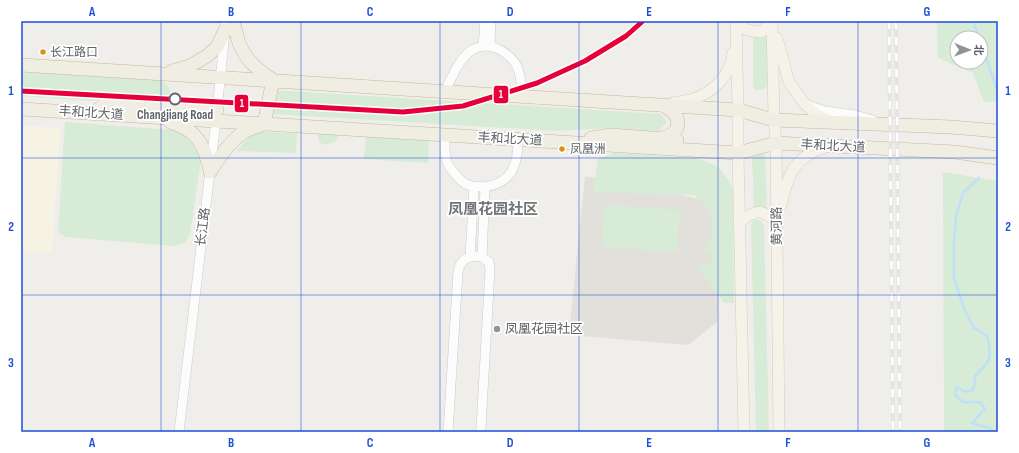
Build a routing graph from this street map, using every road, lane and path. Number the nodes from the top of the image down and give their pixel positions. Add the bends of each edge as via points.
1 (485, 21) edge
2 (491, 21) edge
3 (737, 21) edge
4 (772, 21) edge
5 (228, 24) edge
6 (486, 46) junction
7 (21, 65) edge
8 (163, 74) junction
9 (220, 77) junction
10 (273, 80) junction
11 (445, 91) junction
12 (523, 96) junction
13 (804, 103) junction
14 (662, 105) junction
15 (21, 109) edge
16 (738, 110) junction
17 (93, 113) junction
18 (216, 116) junction
19 (154, 117) junction
20 (774, 120) junction
21 (834, 123) junction
22 (264, 124) junction
23 (998, 126) edge
24 (998, 130) edge
25 (445, 135) junction
26 (518, 139) junction
27 (660, 139) junction
28 (555, 142) junction
29 (776, 143) junction
30 (830, 146) junction
31 (738, 149) junction
32 (998, 158) edge
33 (210, 171) junction
34 (474, 187) junction
35 (485, 187) junction
36 (739, 223) junction
37 (777, 223) junction
38 (470, 257) junction
39 (482, 257) junction
40 (179, 432) edge
41 (448, 432) edge
42 (480, 432) edge
43 (744, 432) edge
44 (779, 432) edge

1 - 6 street
2 - 6 street
3 - 4 main road via 745,29 760,32
3 - 14 main road via 732,61 723,79 691,100
3 - 16 main road
4 - 13 main road via 789,82
4 - 20 main road, 黄河路
5 - 8 highway via 217,47 207,56 190,66
5 - 9 street, 长江路
5 - 10 highway via 248,59 259,71
6 - 11 street via 472,50 464,58
6 - 12 street via 505,52 514,60 520,73
7 - 8 highway, 丰和北大道
8 - 9 highway, 丰和北大道
9 - 10 highway, 丰和北大道
9 - 18 street, 长江路
10 - 11 highway, 丰和北大道
10 - 22 highway
11 - 12 highway, 丰和北大道
12 - 14 highway, 丰和北大道
13 - 21 main road via 817,115
13 - 23 street via 824,111 855,114 879,122 977,123
14 - 16 highway, 丰和北大道
14 - 27 highway via 672,111 678,122 677,129 672,134
15 - 17 highway, 丰和北大道
16 - 20 highway, 丰和北大道
16 - 31 main road
17 - 18 highway via 104,104
17 - 19 highway, 丰和北大道
18 - 19 highway, 丰和北大道
18 - 22 highway, 丰和北大道
18 - 33 street, 长江路
19 - 33 highway via 179,124 193,134 202,144
20 - 21 highway, 丰和北大道
20 - 29 main road, 黄河路
21 - 24 highway, 丰和北大道
22 - 25 highway, 丰和北大道
22 - 33 highway via 245,132 231,142
25 - 26 highway, 丰和北大道
25 - 34 street via 447,163 463,183
26 - 28 highway, 丰和北大道
26 - 35 street via 516,161 508,177
27 - 28 highway via 611,136
27 - 31 highway
28 - 31 highway, 丰和北大道
29 - 30 highway, 丰和北大道
29 - 31 highway, 丰和北大道
29 - 37 main road, 黄河路
30 - 32 highway, 丰和北大道 via 955,152
30 - 37 main road via 804,156 796,165 786,184
31 - 36 main road
33 - 40 street, 长江路
34 - 35 street
34 - 38 street
35 - 39 street
36 - 37 main road via 748,215 762,212
36 - 43 main road
37 - 44 main road, 黄河路
38 - 39 street
38 - 41 street via 460,265 458,272
39 - 42 street via 488,262 490,269

